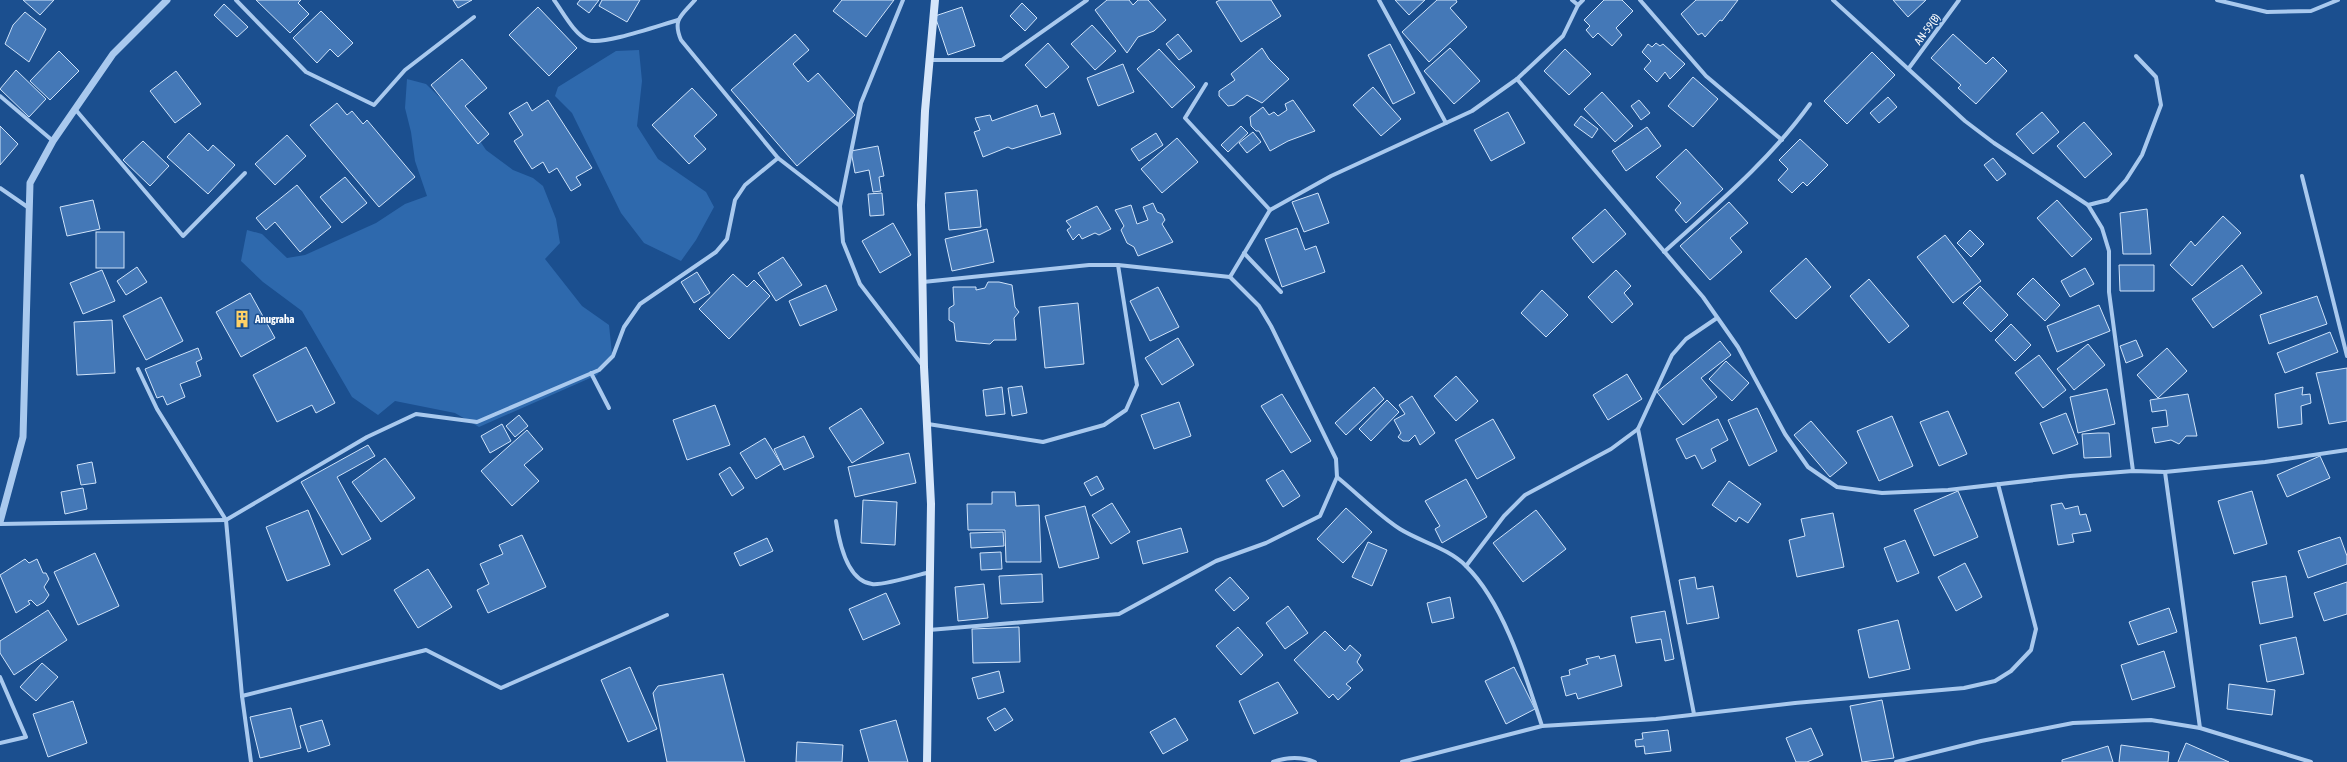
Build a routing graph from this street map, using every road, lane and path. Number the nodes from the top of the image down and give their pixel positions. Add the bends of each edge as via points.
1 (167, 0) edge
2 (236, 0) edge
3 (554, 0) edge
4 (695, 0) edge
5 (903, 0) edge
6 (935, 0) edge
7 (1087, 0) edge
8 (1379, 0) edge
9 (1572, 0) edge
10 (1583, 0) edge
11 (1640, 0) edge
12 (1833, 0) edge
13 (1959, 0) edge
14 (2217, 0) edge
15 (2338, 0) edge
16 (1578, 5) junction
17 (474, 17) dead end
18 (678, 20) junction
19 (2136, 56) dead end
20 (930, 60) junction
21 (1910, 68) junction
22 (1517, 79) junction
23 (1206, 84) dead end
24 (0, 96) edge
25 (1810, 104) dead end
26 (75, 108) junction
27 (1446, 123) junction
28 (1782, 140) junction
29 (53, 141) junction
30 (778, 158) junction
31 (245, 173) dead end
32 (2302, 176) dead end
33 (0, 188) edge
34 (2088, 205) junction
35 (840, 206) junction
36 (29, 209) junction
37 (1270, 210) junction
38 (1664, 252) junction
39 (1244, 253) junction
40 (1118, 266) junction
41 (1230, 277) junction
42 (923, 282) junction
43 (1281, 292) dead end
44 (1717, 318) junction
45 (2347, 356) edge
46 (924, 367) junction
47 (138, 369) dead end
48 (591, 373) junction
49 (609, 408) dead end
50 (928, 424) junction
51 (1638, 429) junction
52 (2347, 450) edge
53 (2133, 471) junction
54 (2165, 472) junction
55 (1338, 477) junction
56 (1998, 484) junction
57 (226, 520) junction
58 (836, 521) dead end
59 (0, 523) edge
60 (1466, 566) junction
61 (930, 572) junction
62 (667, 615) dead end
63 (929, 630) junction
64 (0, 677) edge
65 (242, 696) junction
66 (1694, 714) junction
67 (1542, 726) junction
68 (2200, 728) junction
69 (0, 743) edge
70 (251, 762) edge
71 (927, 762) edge
72 (1272, 762) edge
73 (1315, 762) edge
74 (1402, 762) edge
75 (1896, 762) edge
76 (2311, 762) edge

1 - 26 street via 113,54
2 - 17 street via 306,72 374,105 405,70
3 - 18 street via 578,32 588,40 594,41 601,42
4 - 18 street
5 - 35 street via 861,103
6 - 20 main road
7 - 20 street via 1002,60
8 - 27 street
9 - 16 street
10 - 16 street
11 - 28 street via 1706,76
12 - 21 street
13 - 21 street, AN-59(B)
14 - 15 street via 2267,12 2311,11
16 - 22 street via 1563,36
18 - 30 street via 677,30 681,40
19 - 34 street via 2156,77 2161,104 2142,155 2126,180 2108,200
20 - 42 main road via 921,205
21 - 34 street via 1965,121
22 - 27 street via 1472,111
22 - 38 street
23 - 37 street via 1185,118
24 - 29 street
25 - 28 street
26 - 29 street
26 - 31 street via 183,236
27 - 37 street via 1331,176
28 - 38 street via 1750,175
29 - 36 street via 30,183
30 - 35 street
30 - 48 street via 745,185 735,200 727,239 716,252 640,304 624,327 613,356 599,370
32 - 45 street
33 - 36 street
34 - 53 street via 2102,228 2109,251 2109,292
35 - 46 street via 843,242 860,284
36 - 59 street via 23,437
37 - 39 street
38 - 44 street
39 - 41 street
39 - 43 street
40 - 41 street
40 - 42 street via 1089,265
40 - 50 street via 1137,384 1126,410 1104,425 1043,442
41 - 55 street via 1259,306 1271,326 1336,460
42 - 46 main road
44 - 51 street via 1686,339 1672,355
44 - 56 street via 1738,347 1785,434 1808,468 1837,487 1882,493
46 - 50 main road
47 - 57 street via 157,409
48 - 49 street
48 - 57 street via 476,422 416,414 367,437
50 - 61 main road
51 - 60 street via 1611,449 1525,495 1504,516
51 - 66 street
52 - 54 street via 2265,462
53 - 54 street
53 - 56 street
54 - 68 street
55 - 60 street via 1400,529 1444,551
55 - 63 street via 1320,516 1266,543 1216,562 1119,614
56 - 66 street via 2036,629 2031,650 2011,670 1995,681 1964,688
57 - 59 street
57 - 65 street
58 - 61 street via 840,548 856,576 872,585
60 - 67 street via 1491,600 1508,634
61 - 63 main road
62 - 65 street via 501,688 426,650
63 - 71 main road
64 - 69 street via 26,737
65 - 70 street
66 - 67 street
67 - 74 street
68 - 75 street via 2151,720 2073,723 1982,741
68 - 76 street
72 - 73 street via 1288,758 1305,758

